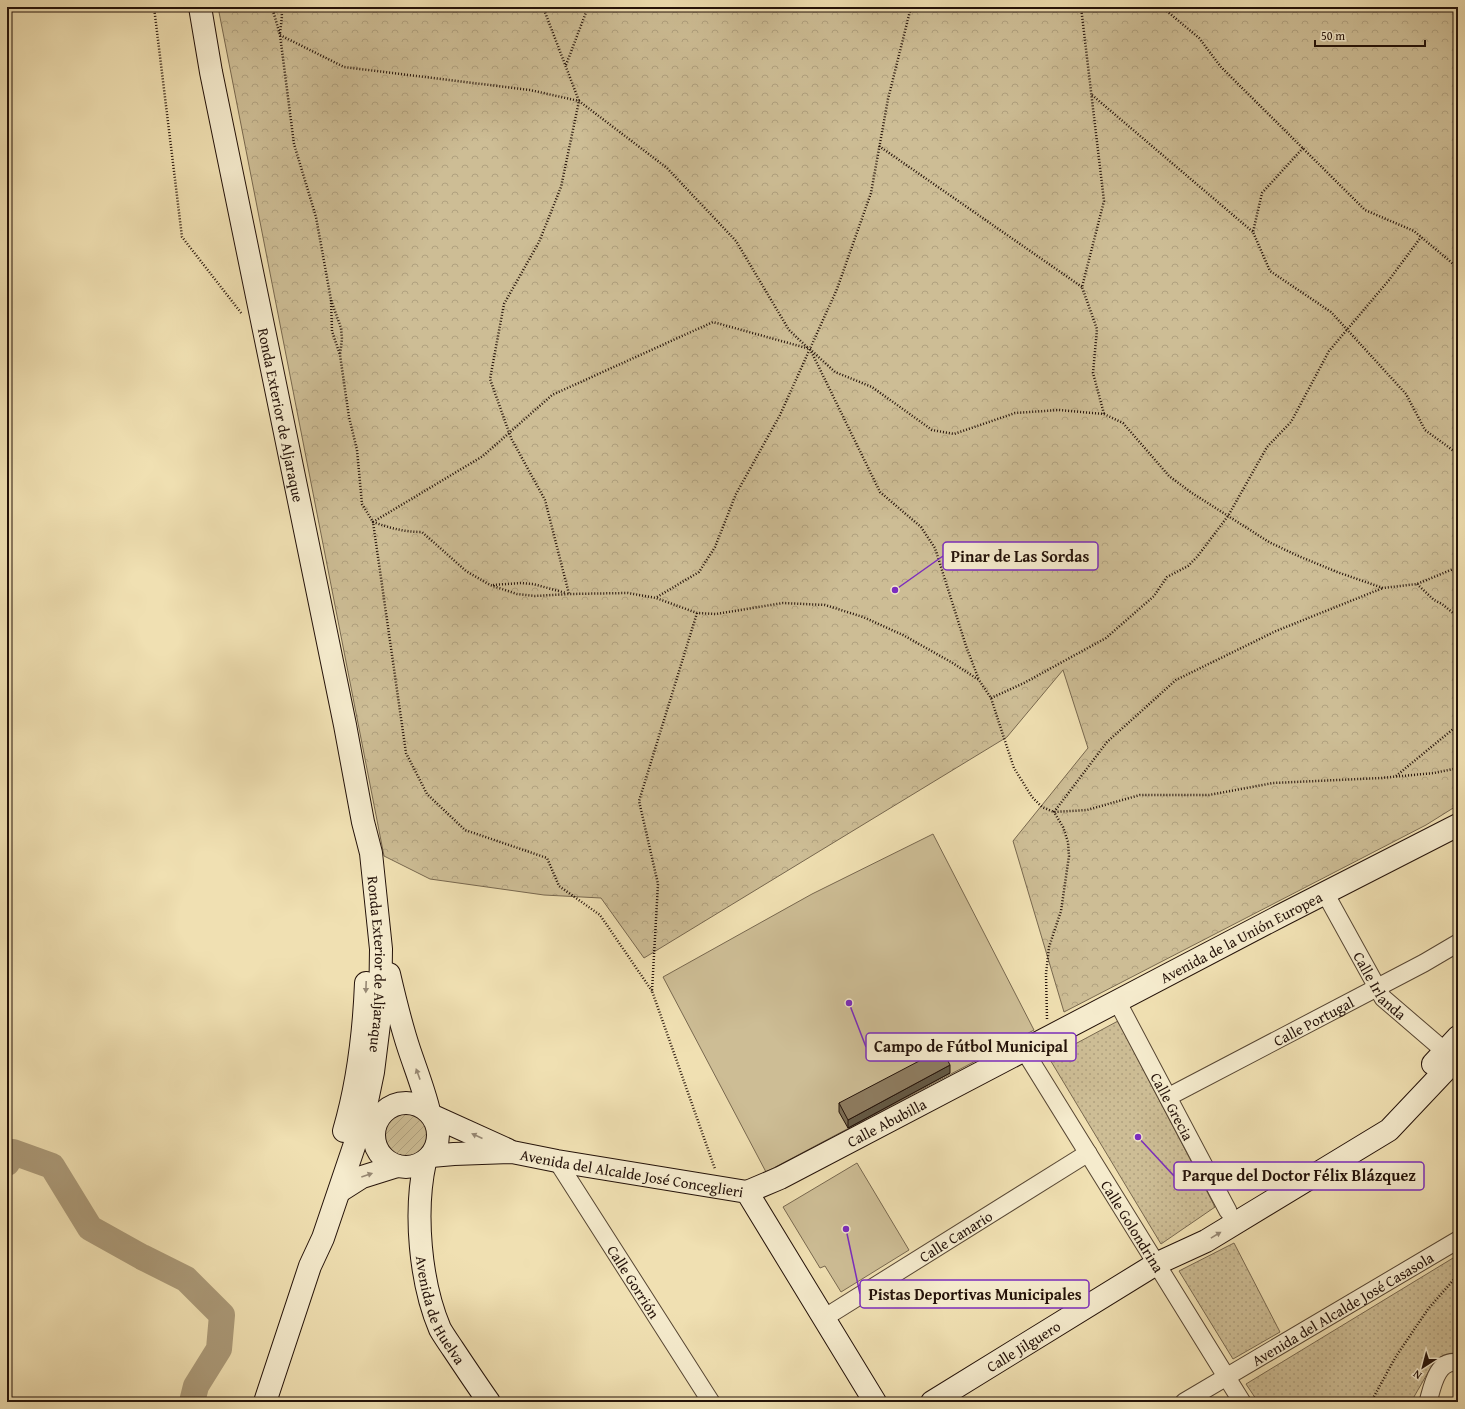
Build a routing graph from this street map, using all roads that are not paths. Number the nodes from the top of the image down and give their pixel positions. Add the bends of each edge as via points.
1 (200, 7) edge
2 (363, 822) junction
3 (1458, 825) edge
4 (1324, 893) junction
5 (1458, 943) edge
6 (381, 949) junction
7 (1377, 988) junction
8 (1117, 1001) junction
9 (1024, 1050) junction
10 (360, 1051) junction
11 (1454, 1052) edge
12 (1168, 1097) junction
13 (431, 1114) junction
14 (369, 1123) junction
15 (339, 1152) junction
16 (512, 1152) junction
17 (1088, 1153) junction
18 (428, 1159) junction
19 (557, 1161) junction
20 (399, 1167) junction
21 (340, 1191) junction
22 (747, 1192) junction
23 (419, 1208) junction
24 (1228, 1212) junction
25 (1458, 1240) edge
26 (1156, 1264) junction
27 (310, 1266) junction
28 (824, 1318) junction
29 (1451, 1364) edge
30 (1226, 1376) junction
31 (265, 1402) edge
32 (489, 1402) edge
33 (711, 1402) edge
34 (875, 1402) edge
35 (932, 1402) edge
36 (1184, 1402) edge
37 (1242, 1402) edge
38 (1428, 1402) edge

1 - 2 street, Ronda Exterior de Aljaraque
2 - 6 street, Ronda Exterior de Aljaraque via 371,853
2 -> 10 street, Ronda Exterior de Aljaraque via 368,946 365,1012
3 - 4 street, Avenida de la Unión Europea
4 - 7 street, Calle Irlanda
4 - 8 street, Avenida de la Unión Europea
5 - 7 street, Calle Portugal
13 -> 6 street via 409,1049
6 - 14 street, Ronda Exterior de Aljaraque via 380,1016
7 - 11 street, Calle Irlanda via 1383,998
7 - 12 street, Calle Portugal
8 - 9 street, Avenida de la Unión Europea
8 - 12 street, Calle Grecia
9 - 17 street, Calle Golondrina
9 - 22 street, Calle Abubilla via 780,1178
10 - 14 street via 366,1071 360,1105
10 - 15 street, Ronda Exterior de Aljaraque via 349,1114
11 - 24 street via 1380,1121
26 -> 11 street via 1206,1241 1389,1130
12 - 24 street, Calle Grecia
13 - 14 street via 421,1106 402,1102 385,1110 379,1118
16 -> 13 street, Avenida del Alcalde José Conceglieri
13 - 18 street via 438,1126 439,1136 437,1147
14 - 15 street via 358,1123
14 - 20 street via 378,1150 388,1162
14 - 21 street, Ronda Exterior de Aljaraque
15 - 27 street, Ronda Exterior de Aljaraque via 315,1234
16 - 18 street, Avenida del Alcalde José Conceglieri via 454,1154
16 - 19 street, Avenida del Alcalde José Conceglieri
17 - 26 street, Calle Golondrina
17 - 28 street, Calle Canario
18 - 20 street via 409,1168
18 - 23 street, Avenida de Huelva via 422,1174
19 - 22 street, Avenida del Alcalde José Conceglieri
19 - 33 street, Calle Gorrión
21 -> 20 street via 362,1177
20 - 23 street, Avenida de Huelva via 412,1188
21 - 27 street, Ronda Exterior de Aljaraque
22 - 28 street, Avenida del Alcalde José Conceglieri
23 - 32 street, Avenida de Huelva via 424,1280 431,1304 441,1330
24 - 26 street via 1191,1234
25 - 30 street, Avenida del Alcalde José Casasola
26 - 30 street, Calle Golondrina
26 - 35 street, Calle Jilguero
27 - 31 street, Ronda Exterior de Aljaraque
28 - 34 street, Avenida del Alcalde José Conceglieri
29 - 38 street via 1438,1372
30 - 36 street, Avenida del Alcalde José Casasola
30 - 37 street, Calle Golondrina

